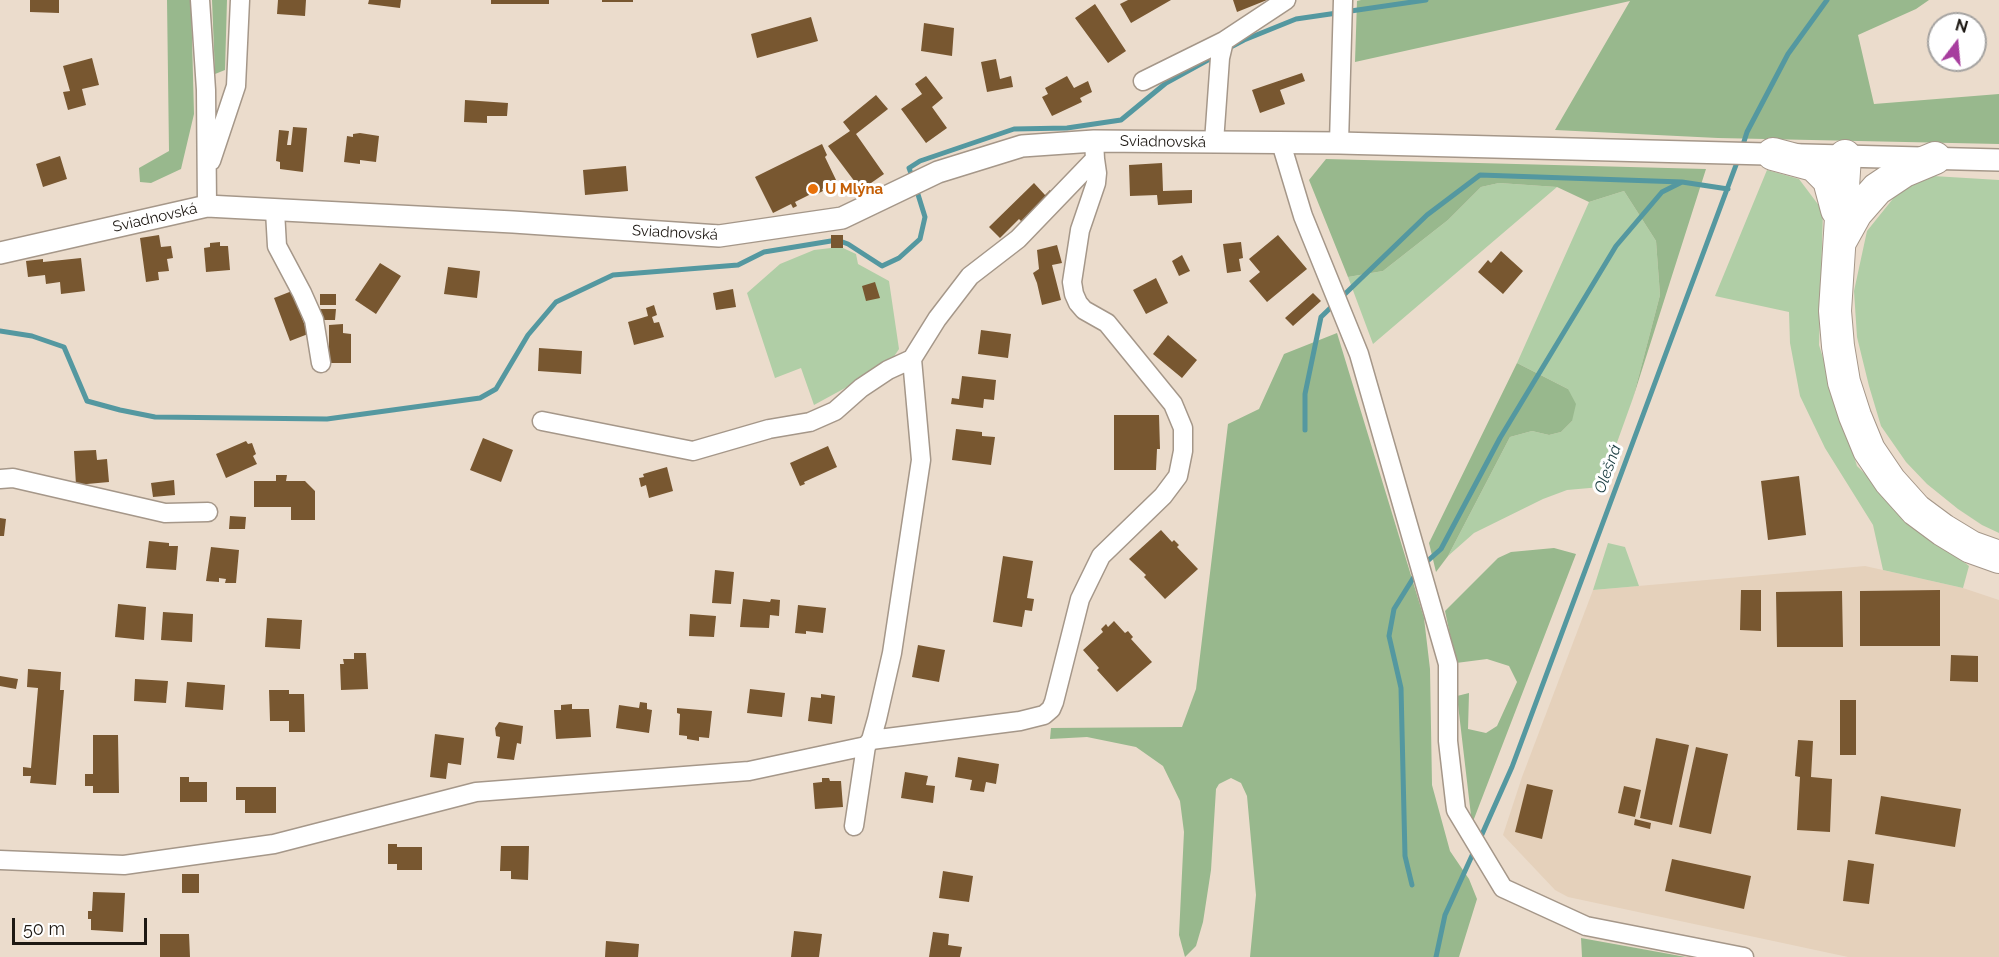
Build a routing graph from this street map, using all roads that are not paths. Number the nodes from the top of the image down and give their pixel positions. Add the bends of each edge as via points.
1 (200, 0) edge
2 (240, 0) edge
3 (1286, 0) edge
4 (1342, 9) edge
5 (1222, 49) junction
6 (1143, 81) dead end
7 (1214, 142) junction
8 (1281, 142) junction
9 (1340, 143) junction
10 (1095, 150) junction
11 (1773, 154) junction
12 (1845, 156) junction
13 (1935, 159) junction
14 (1999, 160) edge
15 (206, 177) junction
16 (207, 206) junction
17 (275, 211) junction
18 (1840, 241) junction
19 (0, 253) edge
20 (912, 359) junction
21 (321, 363) dead end
22 (542, 421) dead end
23 (0, 479) edge
24 (208, 512) dead end
25 (1999, 557) edge
26 (869, 743) junction
27 (854, 826) dead end
28 (0, 860) edge
29 (1744, 957) edge

1 - 15 street
2 - 15 street via 236,86
3 - 5 street
4 - 9 street
5 - 6 street
5 - 7 street
7 - 8 street, Sviadnovská
7 - 10 street, Sviadnovská
8 - 9 street, Sviadnovská
8 - 29 street via 1303,216 1359,354 1448,664 1448,741 1456,810 1469,833 1503,888 1586,926
9 - 11 street, Sviadnovská
10 - 17 street, Sviadnovská via 1022,146 938,172 842,218 719,237
10 - 20 street via 1018,238 970,276
10 - 26 street via 1096,183 1080,230 1072,282 1074,294 1084,310 1107,323 1173,404 1183,428 1178,476 1163,496 1101,556 1080,599 1051,709 1044,715 1020,721
11 - 12 street, Sviadnovská
11 - 18 highway via 1814,165 1829,180 1836,201
12 - 13 street, Sviadnovská
12 - 18 highway
13 - 14 street, Sviadnovská
13 - 18 highway via 1904,171 1877,189 1856,213
15 - 16 street
16 - 17 street, Sviadnovská
16 - 19 street, Sviadnovská
17 - 21 street via 277,246 315,320
18 - 25 highway via 1835,311 1838,346 1844,382 1869,450 1917,510 1971,547
20 - 22 street via 861,388 835,411 810,422 769,429 693,451
20 - 26 street via 921,460 892,653
23 - 24 street via 13,478 165,513
26 - 27 street
26 - 28 street via 749,771 476,792 274,844 124,865

